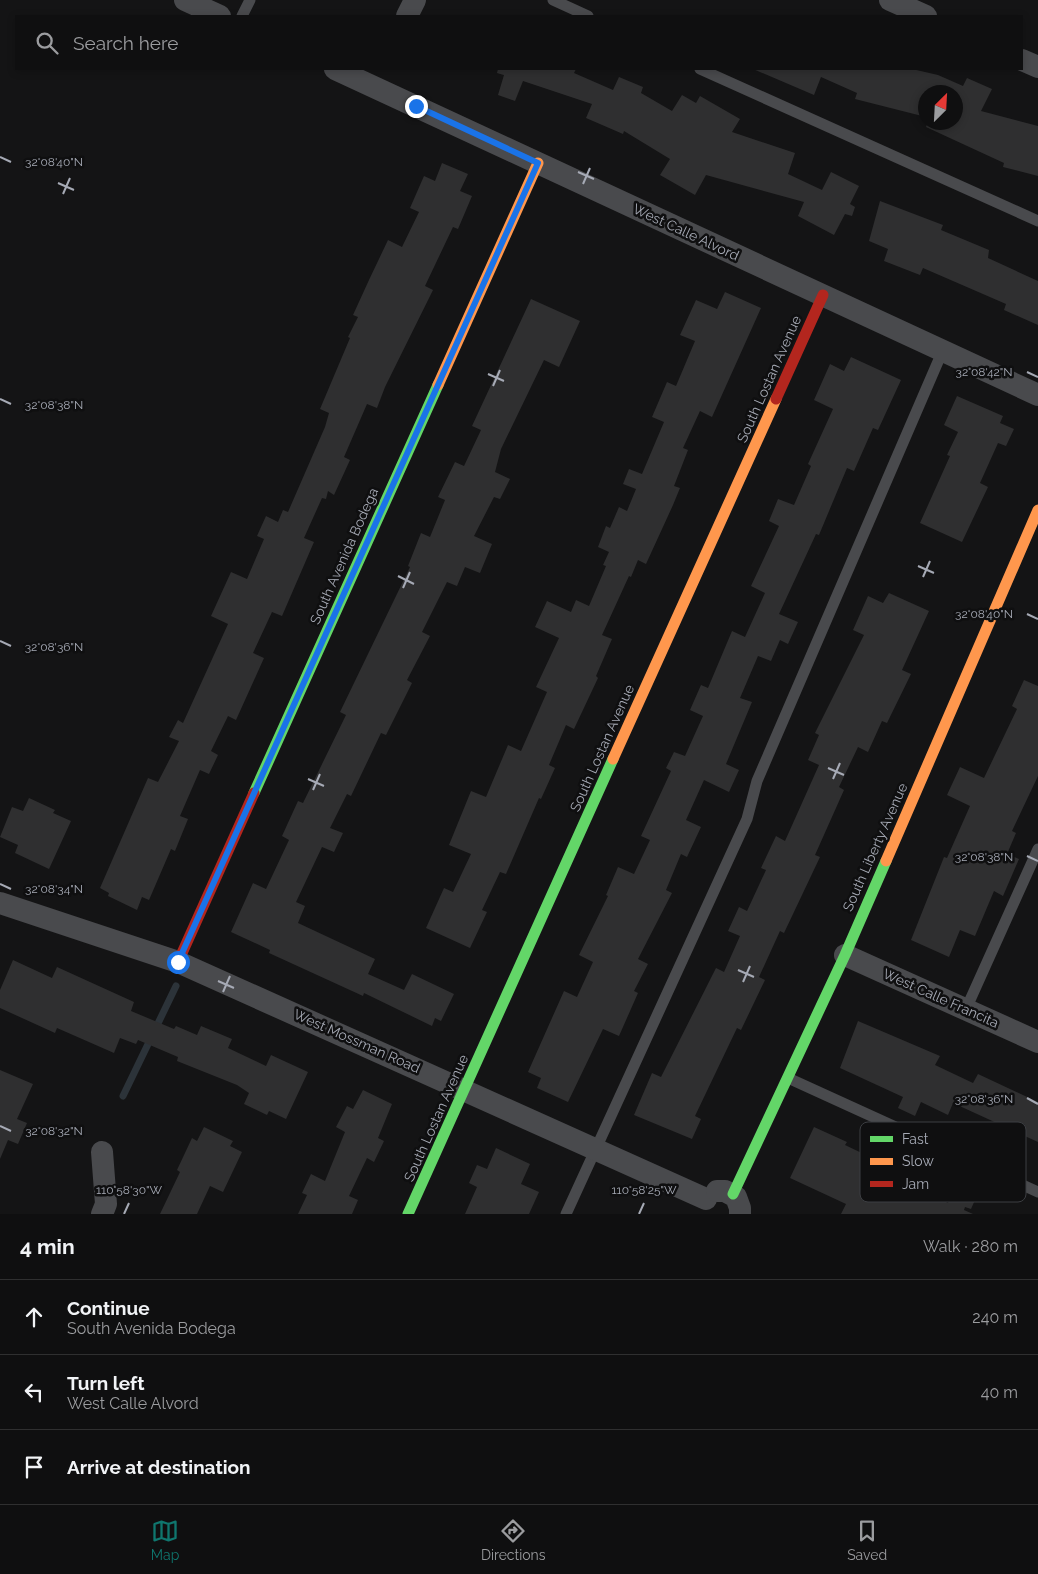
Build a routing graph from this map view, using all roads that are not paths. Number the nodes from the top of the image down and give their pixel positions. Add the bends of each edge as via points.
1 (250, 0) edge
2 (415, 0) edge
3 (553, 0) edge
4 (890, 0) edge
5 (192, 1) edge
6 (218, 15) edge
7 (242, 15) edge
8 (408, 15) edge
9 (586, 15) edge
10 (924, 15) edge
11 (1023, 60) edge
12 (1038, 67) edge
13 (340, 70) edge
14 (702, 70) edge
15 (379, 78) edge
16 (538, 163) junction
17 (1038, 221) edge
18 (823, 295) junction
19 (943, 350) junction
20 (1038, 395) edge
21 (1038, 510) edge
22 (1038, 849) edge
23 (0, 902) edge
24 (844, 955) junction
25 (178, 962) junction
26 (966, 1009) junction
27 (1038, 1042) edge
28 (788, 1078) junction
29 (465, 1089) junction
30 (884, 1122) edge
31 (595, 1150) junction
32 (102, 1152) dead end
33 (1026, 1187) edge
34 (1038, 1192) edge
35 (736, 1204) edge
36 (705, 1206) edge
37 (102, 1214) edge
38 (408, 1214) edge
39 (566, 1214) edge

1 - 7 lane
2 - 8 street
3 - 9 lane
4 - 10 street
5 - 6 street
11 - 12 street
13 - 15 street, West Calle Alvord
14 - 17 lane
15 - 16 street, West Calle Alvord
16 - 18 street, West Calle Alvord
16 - 25 street, South Avenida Bodega
18 - 19 street, West Calle Alvord
18 - 29 street, South Lostan Avenue
19 - 20 street, West Calle Alvord
19 - 31 lane via 757,781 747,819
21 - 24 street, South Liberty Avenue
22 - 26 lane
23 - 25 street, West Mossman Road
24 - 26 street, West Calle Francita
24 - 28 street, South Liberty Avenue
25 - 29 street, West Mossman Road
26 - 27 street, West Calle Francita
28 - 30 lane
28 - 35 street, South Liberty Avenue
29 - 31 street, West Mossman Road
29 - 38 street, South Lostan Avenue
31 - 36 street, West Mossman Road
31 - 39 lane
32 - 37 street via 106,1204
33 - 34 lane
35 - 36 street via 718,1190

